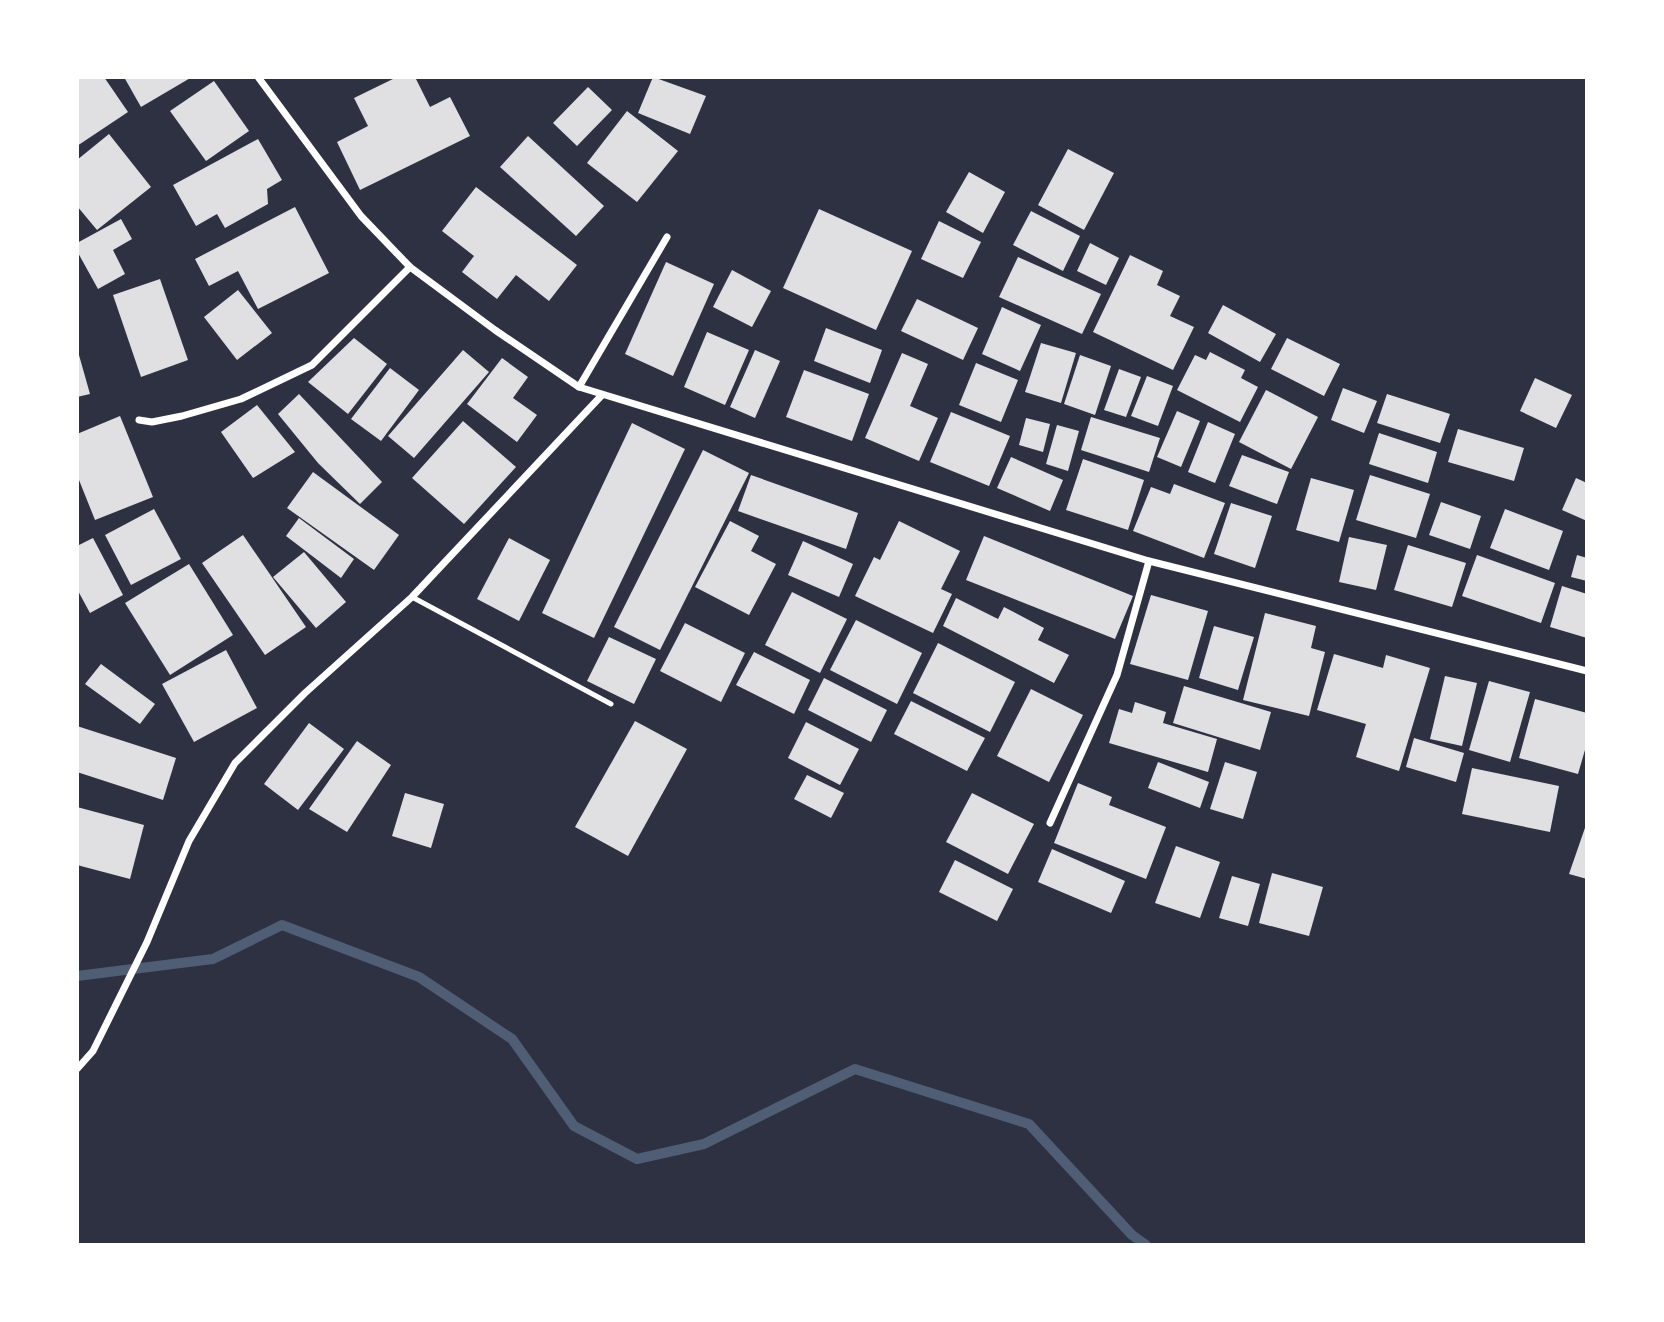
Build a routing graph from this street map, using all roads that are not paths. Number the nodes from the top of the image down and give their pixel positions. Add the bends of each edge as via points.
1 (258, 77) edge
2 (667, 237) dead end
3 (410, 267) junction
4 (579, 387) junction
5 (602, 395) junction
6 (139, 420) dead end
7 (1149, 561) junction
8 (412, 597) junction
9 (1587, 671) edge
10 (611, 704) dead end
11 (1050, 823) dead end
12 (77, 1069) edge

1 - 3 street via 361,216
2 - 4 street
3 - 4 street
3 - 6 street via 312,365 241,399 182,416
4 - 5 street
5 - 7 street
5 - 8 street
7 - 9 street
7 - 11 street via 1117,675
8 - 10 lane
8 - 12 street via 235,763 189,841 147,942 93,1051

